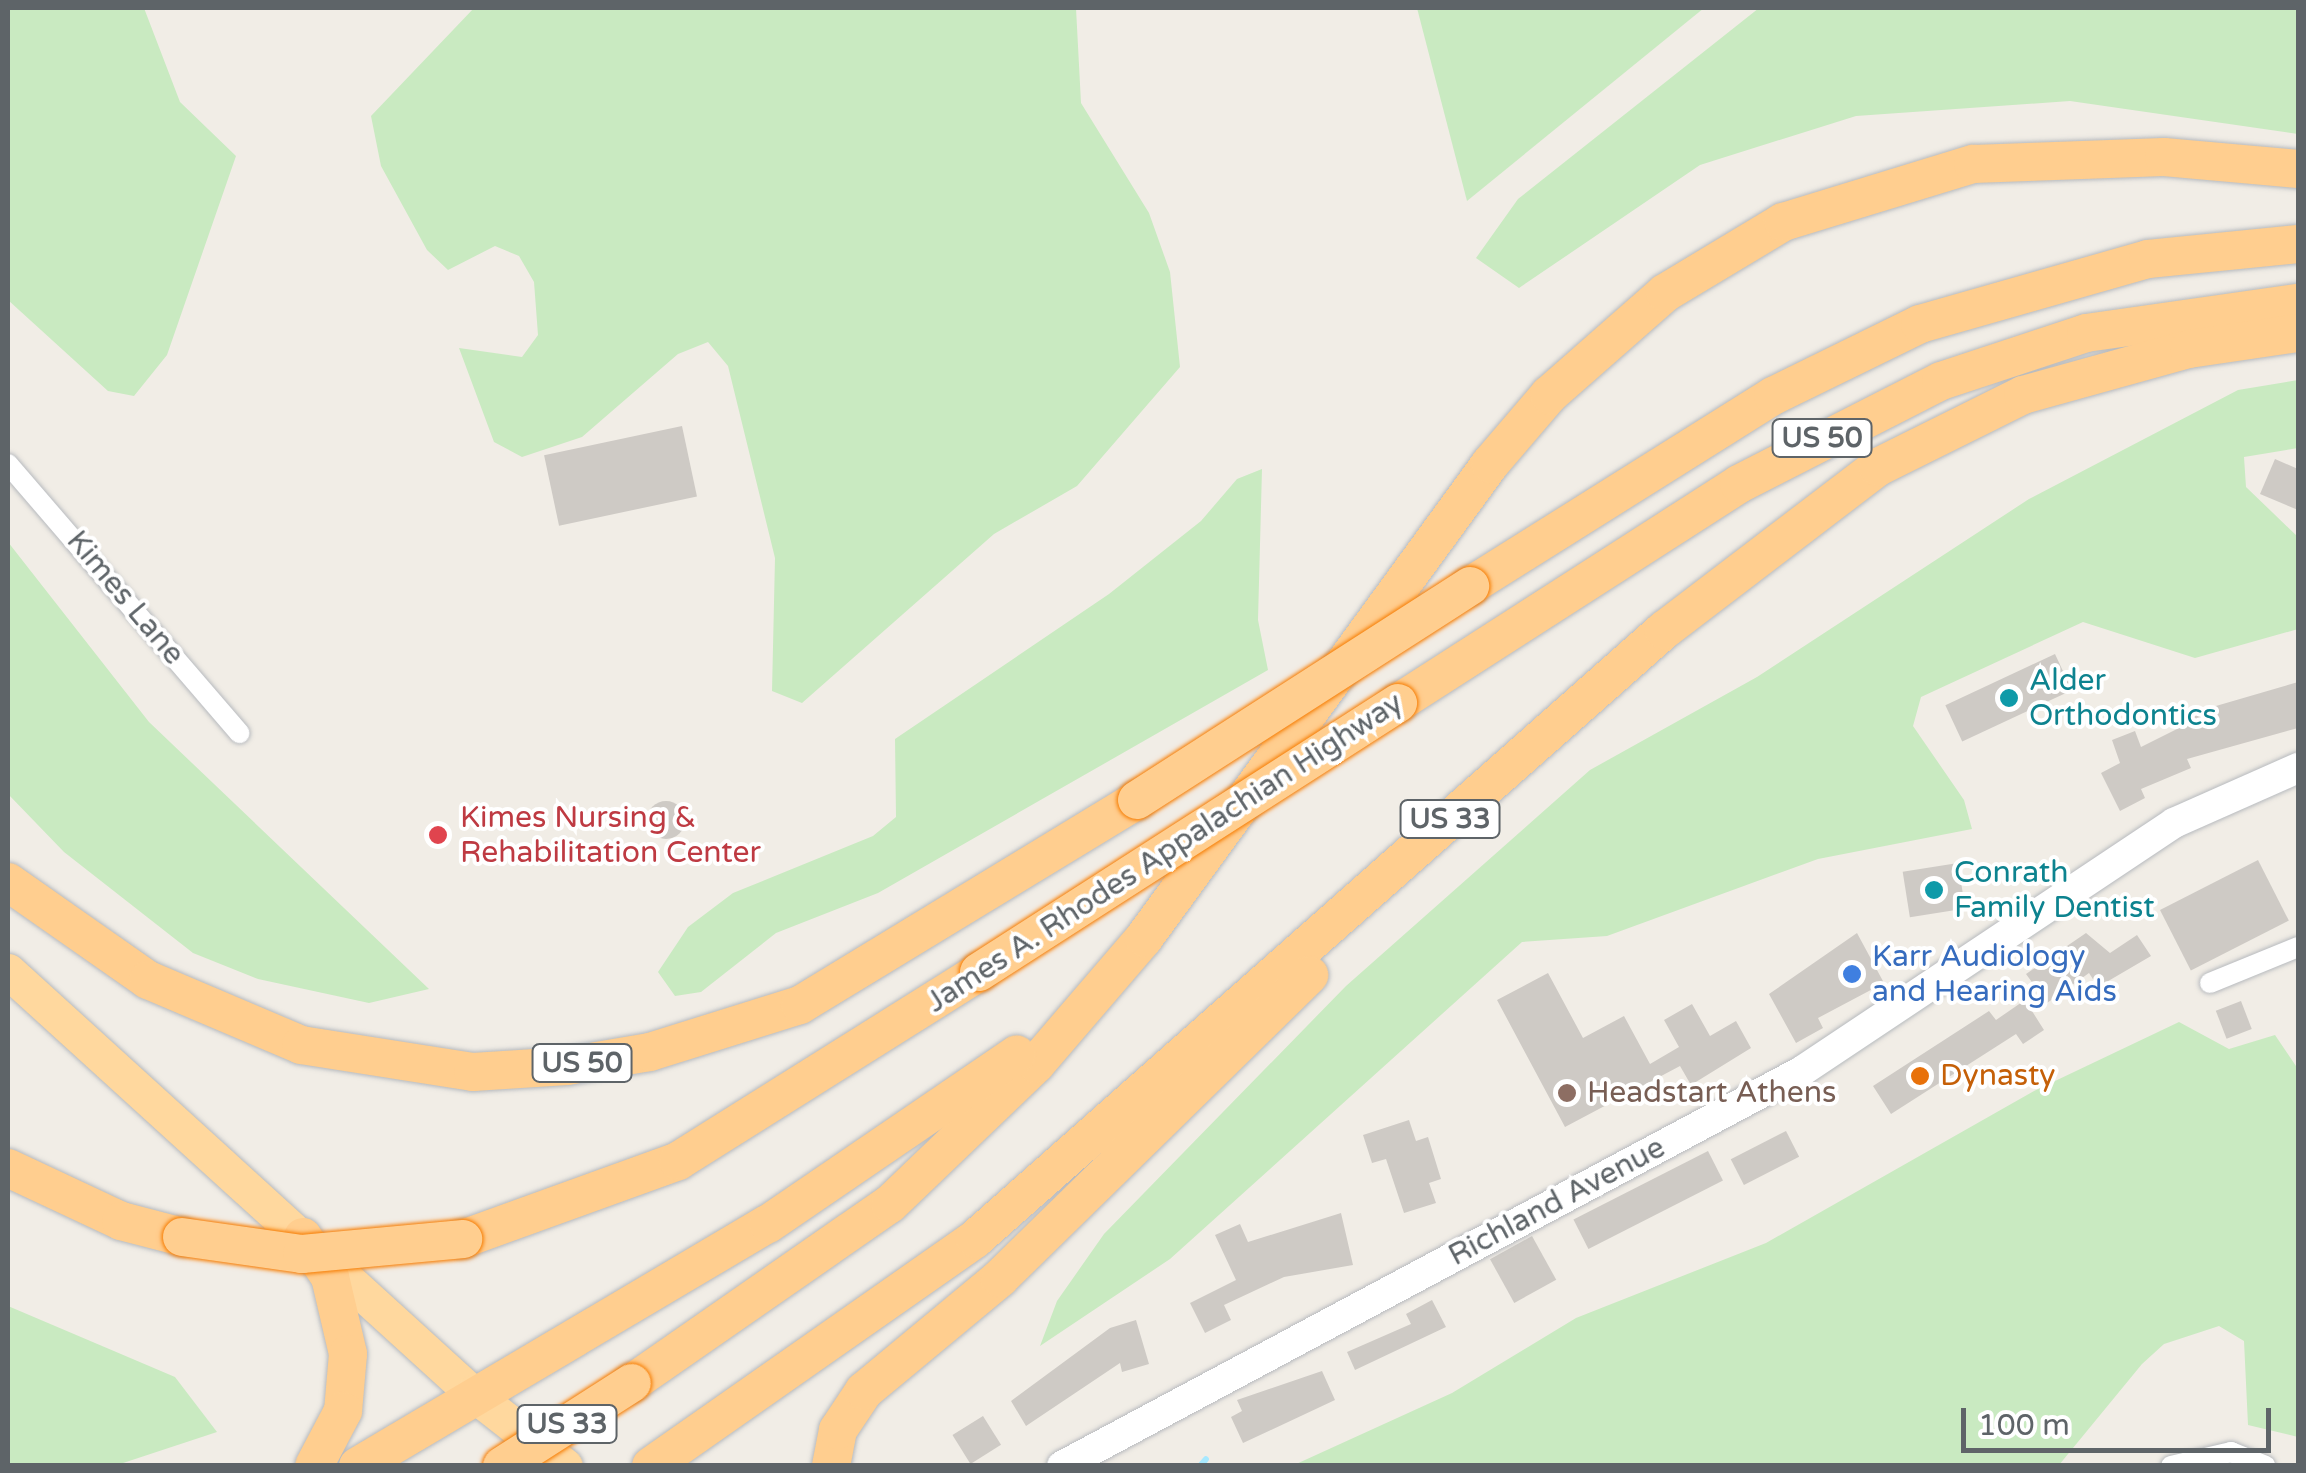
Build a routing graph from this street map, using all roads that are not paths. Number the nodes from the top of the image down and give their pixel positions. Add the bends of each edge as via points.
1 (2298, 169) edge
2 (2298, 244) edge
3 (2298, 303) edge
4 (2298, 333) edge
5 (8, 464) edge
6 (239, 733) dead end
7 (1519, 758) junction
8 (2298, 768) edge
9 (8, 882) edge
10 (1144, 938) junction
11 (2298, 947) edge
12 (8, 971) edge
13 (2210, 983) dead end
14 (8, 1168) edge
15 (302, 1238) junction
16 (472, 1393) junction
17 (664, 1457) edge
18 (314, 1466) edge
19 (358, 1466) edge
20 (502, 1466) edge
21 (565, 1466) edge
22 (831, 1466) edge
23 (1062, 1466) edge
24 (2171, 1466) edge
25 (2265, 1466) edge

1 - 10 highway, US 33 via 2164,157 1974,164 1783,222 1665,294 1549,395 1478,478
2 - 9 highway, James A. Rhodes Appalachian Highway / US 50, bridge via 2132,263 1920,324 1774,396 800,1005 650,1052 473,1072 396,1062 236,1023 148,980
3 - 14 highway, James A. Rhodes Appalachian Highway / US 50, bridge via 2086,333 1924,388 1739,484 678,1161 463,1239 302,1254 121,1221
4 - 7 highway, US 33 via 2100,371 1949,428 1731,575
5 - 6 street, Kimes Lane
7 - 17 highway, US 33 via 976,1239
7 - 22 highway via 1207,1081 1000,1278 864,1391 838,1430
8 - 23 main road, Richland Avenue via 2174,823 1802,1070
10 - 16 highway via 1032,1042 904,1138
10 - 20 highway, US 33, bridge via 959,1144 890,1204
11 - 13 street
12 - 15 highway
15 - 16 highway
15 - 18 highway via 330,1277 348,1354 342,1412
16 - 19 highway
16 - 21 highway
24 - 25 street via 2231,1452

